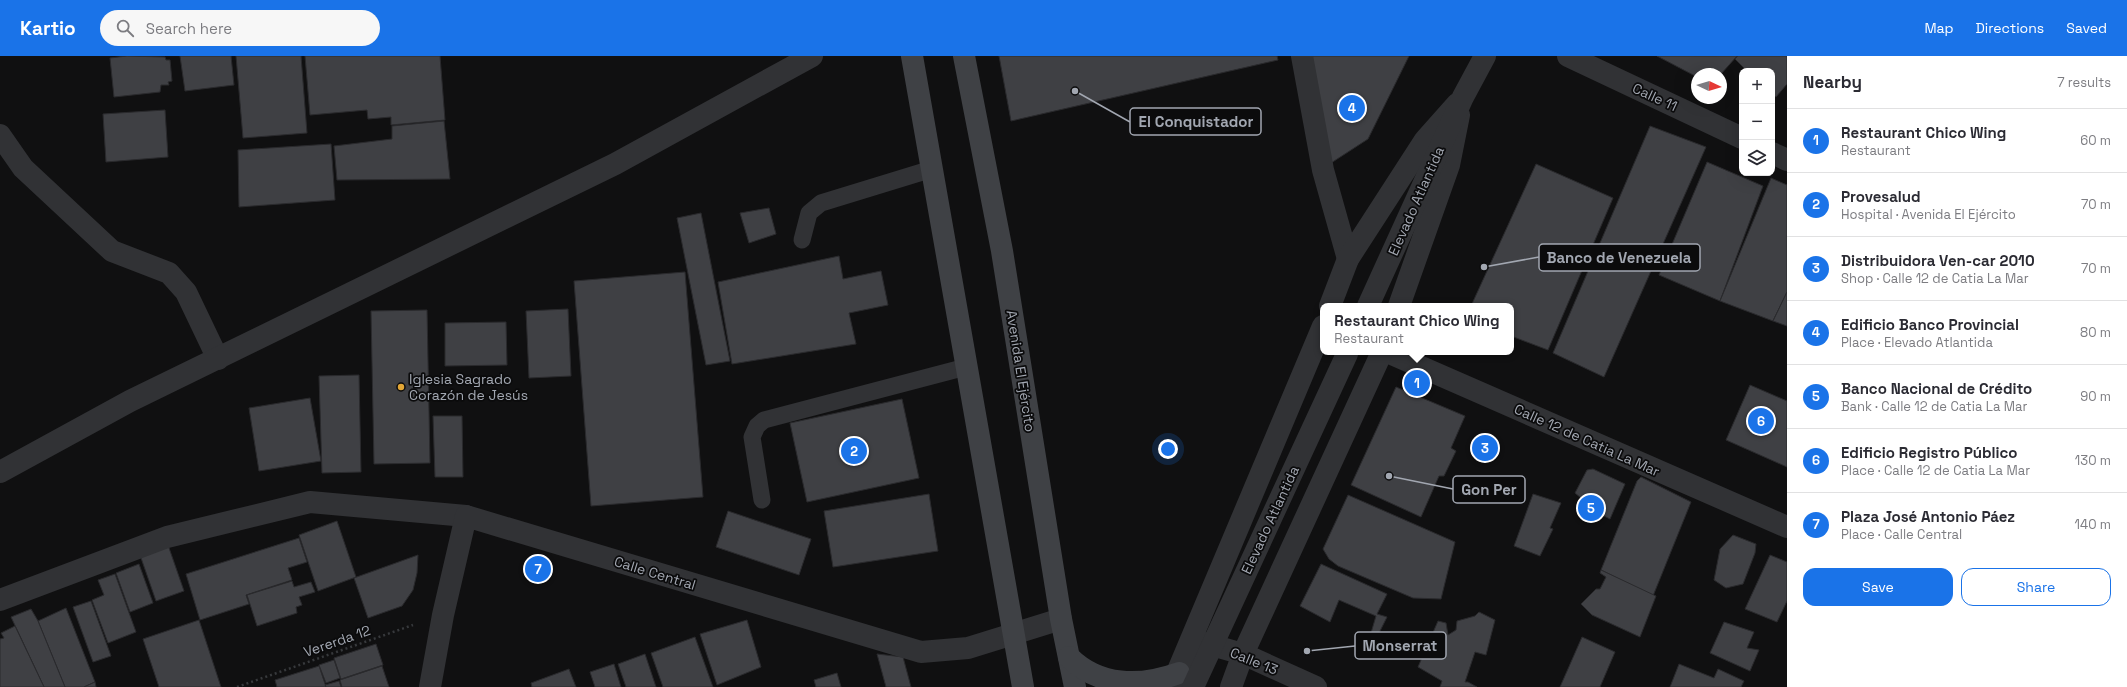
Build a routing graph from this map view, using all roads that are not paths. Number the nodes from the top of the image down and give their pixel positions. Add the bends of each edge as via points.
1 (812, 56) edge
2 (912, 56) edge
3 (964, 56) edge
4 (1302, 56) edge
5 (1485, 56) edge
6 (1568, 56) edge
7 (1463, 97) junction
8 (0, 135) edge
9 (1739, 137) edge
10 (1775, 154) edge
11 (1787, 160) edge
12 (932, 169) junction
13 (802, 240) dead end
14 (1348, 259) junction
15 (1331, 303) edge
16 (1369, 303) edge
17 (1400, 303) edge
18 (1320, 333) edge
19 (1346, 355) edge
20 (1381, 355) edge
21 (1394, 355) edge
22 (218, 359) junction
23 (966, 367) junction
24 (0, 472) edge
25 (762, 500) dead end
26 (466, 516) junction
27 (1787, 527) edge
28 (0, 600) edge
29 (1061, 619) junction
30 (1014, 634) junction
31 (1191, 639) junction
32 (1243, 654) junction
33 (1069, 657) junction
34 (1181, 682) edge
35 (430, 687) edge
36 (1023, 687) edge
37 (1075, 687) edge
38 (1230, 687) edge
39 (1316, 687) edge

1 - 22 street via 616,164
2 - 12 main road
3 - 29 main road, Avenida El Ejército via 1002,250
4 - 14 street via 1323,170
5 - 7 street
6 - 9 street, Calle 11
7 - 14 street via 1425,140
7 - 16 street, Elevado Atlantida
7 - 17 street via 1449,165
8 - 22 street via 23,168 112,250 169,273 186,292
10 - 11 street
12 - 13 lane via 821,203 809,213
12 - 23 main road
14 - 15 street
18 - 31 street
19 - 34 street, Elevado Atlantida, bridge
20 - 32 street
21 - 27 street, Calle 12 de Catia La Mar
22 - 24 street via 130,402
23 - 25 lane via 764,420 757,426 752,437
23 - 30 main road
26 - 28 street, Calle Central via 310,502 167,536
26 - 30 street, Calle Central via 921,652 968,648
26 - 35 street via 443,615
29 - 30 street, Calle Central
29 - 33 main road, Avenida El Ejército
30 - 36 main road
31 - 32 street, Calle 13
31 - 34 street
32 - 38 street
32 - 39 street, Calle 13
33 - 34 main road via 1086,674 1109,684 1146,685 1164,680
33 - 37 main road, Avenida El Ejército

